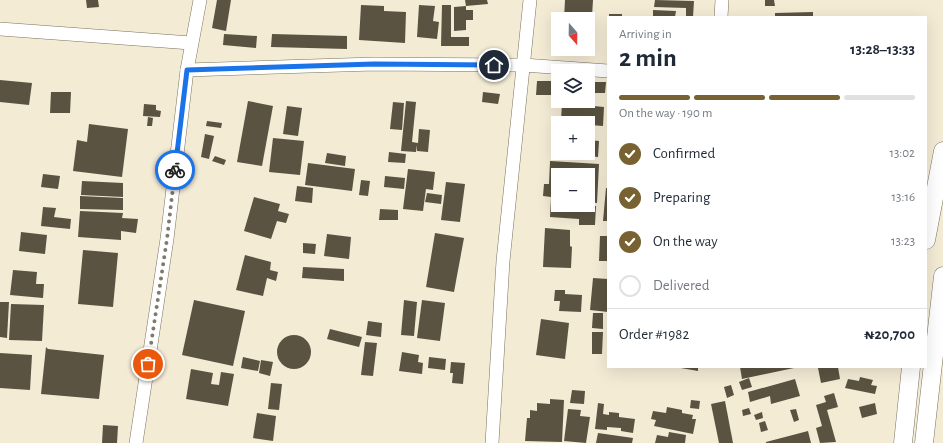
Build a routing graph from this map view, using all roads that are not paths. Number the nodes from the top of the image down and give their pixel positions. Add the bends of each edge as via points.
1 (200, 0) edge
2 (530, 0) edge
3 (722, 0) edge
4 (721, 16) edge
5 (0, 29) edge
6 (192, 44) junction
7 (523, 65) junction
8 (187, 70) junction
9 (607, 71) edge
10 (943, 152) edge
11 (927, 235) edge
12 (943, 276) edge
13 (911, 368) edge
14 (136, 443) edge
15 (492, 443) edge
16 (903, 443) edge
17 (924, 443) edge

1 - 6 street
2 - 7 street
3 - 4 street
5 - 6 street
6 - 8 street
7 - 8 street via 374,64
7 - 9 street
7 - 15 street via 503,261
8 - 14 street via 167,239
10 - 11 main road
12 - 17 main road
13 - 16 main road

